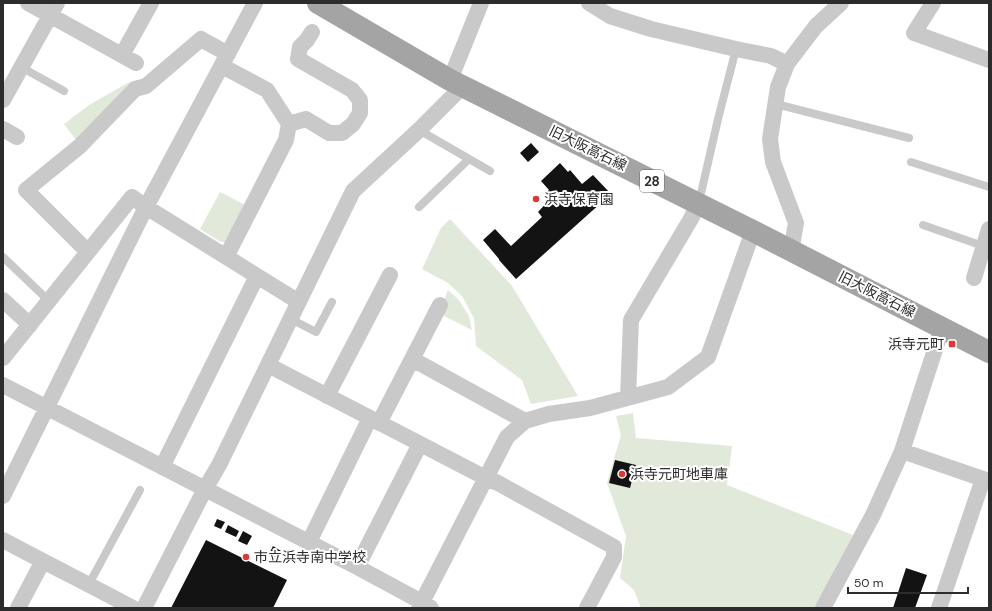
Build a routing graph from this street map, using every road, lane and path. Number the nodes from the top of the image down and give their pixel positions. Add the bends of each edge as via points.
1 (28, 3) edge
2 (151, 3) edge
3 (255, 3) edge
4 (318, 3) edge
5 (481, 3) edge
6 (589, 3) edge
7 (841, 3) edge
8 (933, 3) edge
9 (54, 9) edge
10 (312, 32) dead end
11 (736, 49) junction
12 (122, 55) junction
13 (225, 60) junction
14 (989, 60) edge
15 (136, 63) dead end
16 (787, 64) junction
17 (22, 67) junction
18 (457, 83) junction
19 (64, 91) dead end
20 (3, 100) edge
21 (776, 104) junction
22 (289, 124) junction
23 (3, 129) edge
24 (419, 130) junction
25 (17, 137) dead end
26 (908, 138) dead end
27 (469, 159) junction
28 (912, 162) dead end
29 (490, 171) dead end
30 (989, 187) edge
31 (697, 203) junction
32 (146, 207) junction
33 (419, 208) dead end
34 (923, 225) dead end
35 (989, 229) edge
36 (752, 231) junction
37 (984, 246) junction
38 (791, 251) junction
39 (88, 252) junction
40 (226, 256) junction
41 (3, 257) edge
42 (390, 275) dead end
43 (257, 276) junction
44 (974, 278) dead end
45 (3, 300) edge
46 (50, 301) junction
47 (299, 302) junction
48 (332, 302) dead end
49 (440, 305) dead end
50 (290, 319) junction
51 (30, 325) junction
52 (942, 328) junction
53 (989, 352) edge
54 (3, 358) edge
55 (412, 359) junction
56 (268, 365) junction
57 (3, 385) edge
58 (327, 396) junction
59 (628, 398) junction
60 (47, 408) junction
61 (375, 420) junction
62 (525, 421) junction
63 (420, 444) junction
64 (902, 451) junction
65 (162, 467) junction
66 (486, 478) junction
67 (986, 480) edge
68 (205, 489) junction
69 (140, 490) dead end
70 (3, 496) edge
71 (3, 540) edge
72 (309, 542) junction
73 (43, 561) junction
74 (357, 567) junction
75 (89, 584) junction
76 (424, 606) edge
77 (18, 608) edge
78 (133, 608) edge
79 (144, 608) edge
80 (587, 608) edge
81 (823, 608) edge
82 (939, 608) edge

1 - 9 street
2 - 12 street
3 - 13 street
4 - 18 main road, 旧大阪高石線 / 28
5 - 18 street
6 - 11 street via 610,16 651,29
7 - 16 street via 816,26
8 - 14 street via 914,33
9 - 12 street
9 - 17 street
10 - 22 street via 300,47 298,59 352,90 360,100 360,113 353,124 342,133 329,133 306,119
11 - 16 street via 771,56
11 - 31 lane
12 - 15 street
13 - 22 street via 267,90
13 - 32 street
13 - 39 street via 202,39 146,86 135,89 80,146 26,190
16 - 21 street via 778,87
17 - 19 lane
17 - 20 street
18 - 24 street
18 - 31 main road, 旧大阪高石線 / 28
21 - 26 lane
21 - 38 street via 770,139 773,162 796,223
22 - 40 street via 286,140
23 - 25 street
24 - 27 lane
24 - 47 street via 353,191
27 - 29 lane
27 - 33 lane
28 - 30 lane
31 - 36 main road, 旧大阪高石線 / 28
31 - 59 street via 692,217 632,320
32 - 39 street via 132,197
32 - 40 street
32 - 60 street
34 - 37 lane
35 - 37 street
36 - 38 main road, 旧大阪高石線 / 28
36 - 59 street via 708,357 668,387
37 - 44 street
38 - 52 main road, 旧大阪高石線 / 28
39 - 46 street
40 - 43 street
41 - 46 lane
42 - 58 street
43 - 47 street
43 - 65 street
45 - 51 street
46 - 51 street
47 - 50 street
48 - 50 lane via 316,332
49 - 55 street
50 - 56 street
51 - 54 street
52 - 53 main road, 旧大阪高石線 / 28
52 - 64 street
55 - 61 street
55 - 62 street
56 - 58 street
56 - 68 street
57 - 60 street
58 - 61 street
59 - 62 street
60 - 65 street
60 - 70 street
61 - 63 street
61 - 72 street
62 - 66 street via 507,437
63 - 66 street
63 - 74 street
64 - 67 street
64 - 81 street via 873,515
65 - 68 street
66 - 76 street
66 - 80 street via 614,547 614,557
67 - 82 street
68 - 72 street
68 - 79 street
69 - 75 lane
71 - 73 street
72 - 74 street
73 - 75 street
73 - 77 street
74 - 76 street
75 - 78 street

